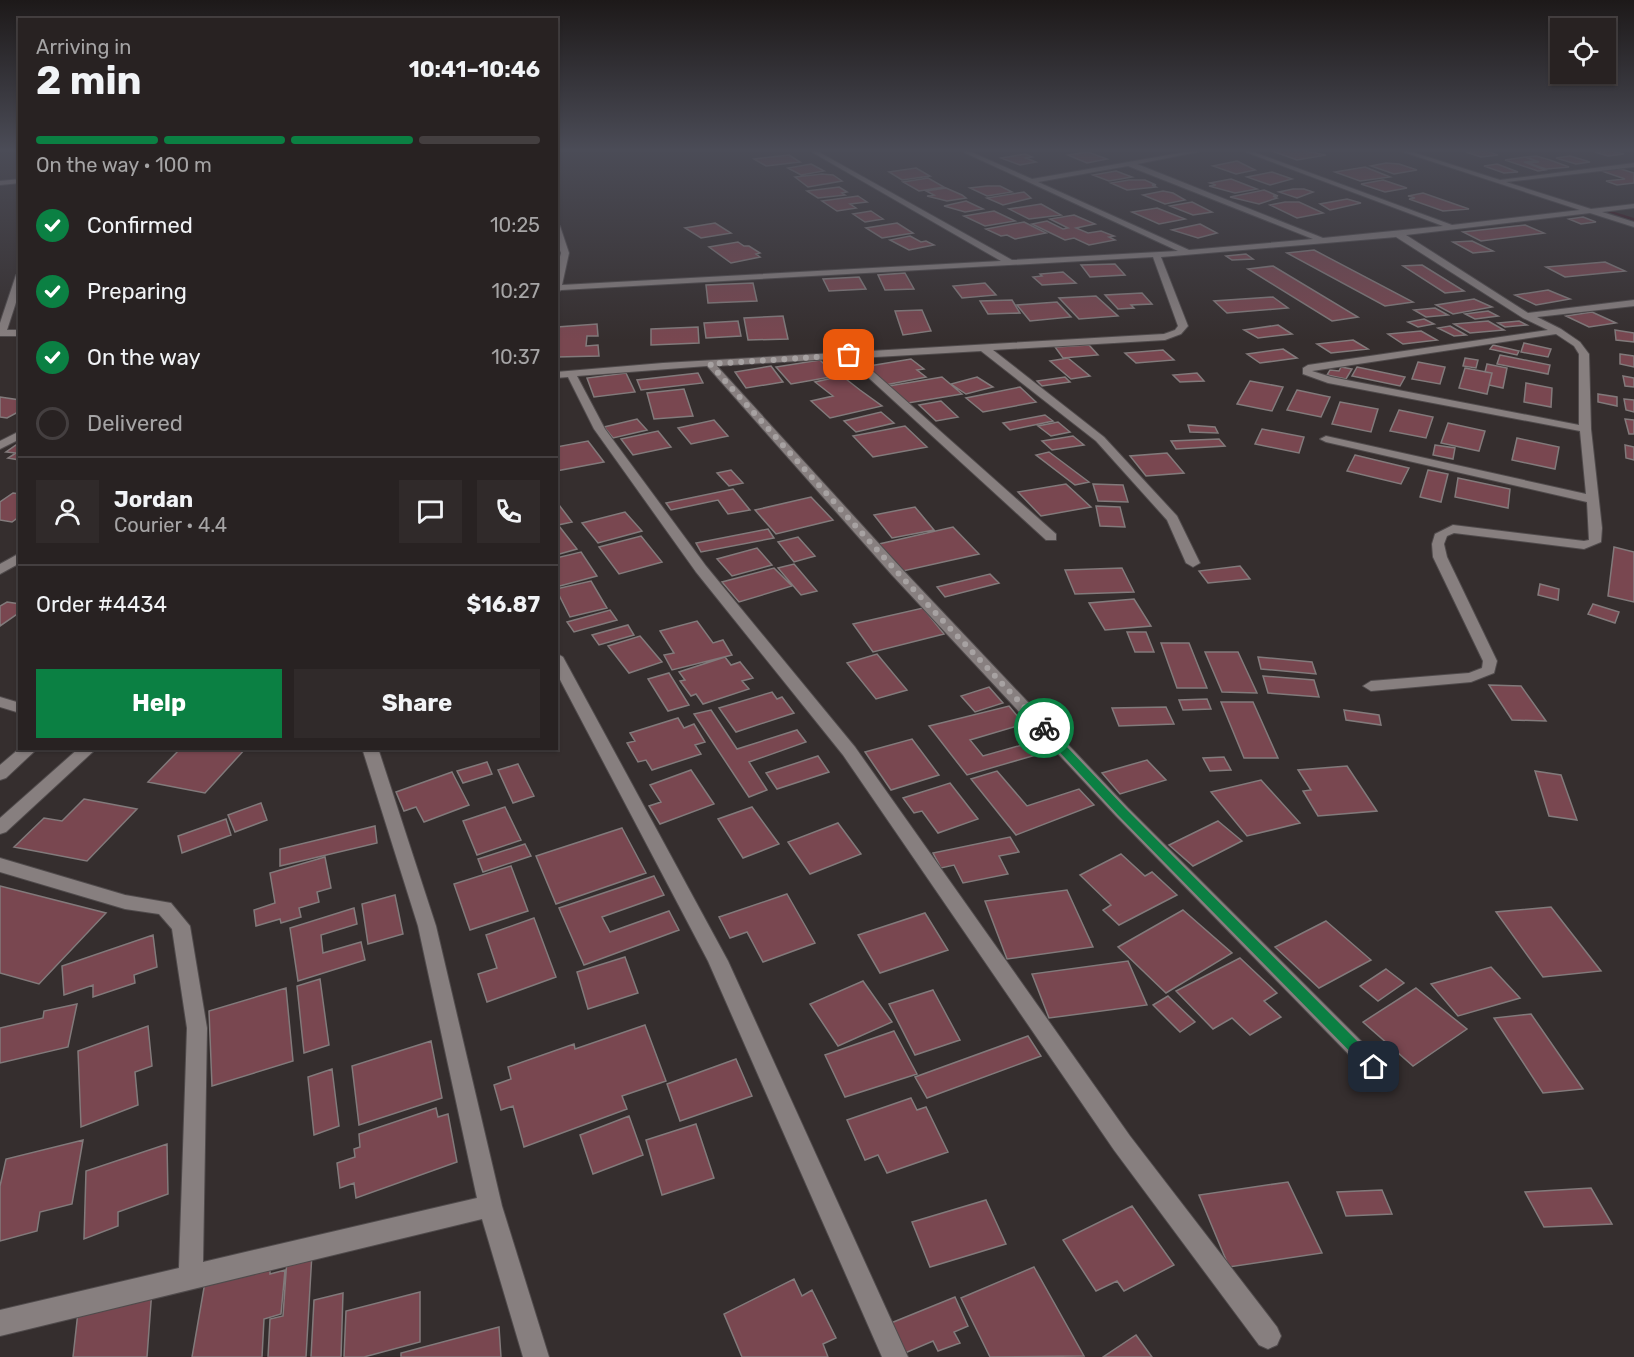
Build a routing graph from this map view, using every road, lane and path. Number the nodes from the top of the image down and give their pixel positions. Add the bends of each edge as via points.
1 (925, 214) edge
2 (1104, 214) edge
3 (1256, 214) edge
4 (1417, 214) edge
5 (1572, 214) edge
6 (1601, 214) edge
7 (1634, 225) edge
8 (1451, 227) junction
9 (558, 232) edge
10 (1398, 234) junction
11 (1323, 241) junction
12 (1188, 253) junction
13 (1156, 255) junction
14 (1013, 264) junction
15 (18, 281) edge
16 (558, 285) edge
17 (558, 289) edge
18 (1634, 303) edge
19 (1526, 316) junction
20 (1558, 331) junction
21 (1, 332) edge
22 (18, 333) edge
23 (984, 348) junction
24 (849, 355) junction
25 (710, 364) junction
26 (564, 374) edge
27 (1585, 429) junction
28 (18, 435) edge
29 (1326, 439) dead end
30 (0, 446) edge
31 (1591, 499) junction
32 (1052, 537) dead end
33 (18, 558) edge
34 (1193, 563) dead end
35 (0, 570) edge
36 (558, 661) edge
37 (1371, 686) dead end
38 (0, 702) edge
39 (18, 707) edge
40 (28, 750) edge
41 (86, 750) edge
42 (371, 750) edge
43 (0, 774) edge
44 (0, 828) edge
45 (0, 865) edge
46 (1374, 1067) dead end
47 (490, 1206) junction
48 (190, 1276) junction
49 (0, 1323) edge
50 (1268, 1336) dead end
51 (536, 1357) edge
52 (895, 1357) edge

1 - 14 street
2 - 12 street
3 - 11 street
4 - 8 street
5 - 8 street
6 - 7 street
8 - 10 street
9 - 16 street via 565,254
10 - 11 street
10 - 19 street
11 - 12 street
12 - 13 street
13 - 14 street
13 - 23 street via 1183,326 1178,333
14 - 17 street
15 - 21 street
18 - 19 street
19 - 20 street
20 - 27 street via 1584,354
20 - 27 street via 1308,368 1307,372 1328,380
21 - 22 street
23 - 24 street
23 - 34 street via 1100,440 1173,519
24 - 25 street
24 - 32 street
25 - 26 street
25 - 46 street via 1114,804
26 - 50 street via 694,559 849,752 1122,1143
27 - 31 street
28 - 30 street
29 - 31 street
31 - 37 street via 1594,542 1584,545 1453,529 1441,534 1440,557 1490,661 1489,670 1472,677
33 - 35 street
36 - 52 street via 718,961
38 - 39 street
40 - 43 street
41 - 44 street
42 - 47 street via 427,926
45 - 48 street via 125,902 164,908 181,926 197,1028
47 - 48 street
47 - 51 street
48 - 49 street

